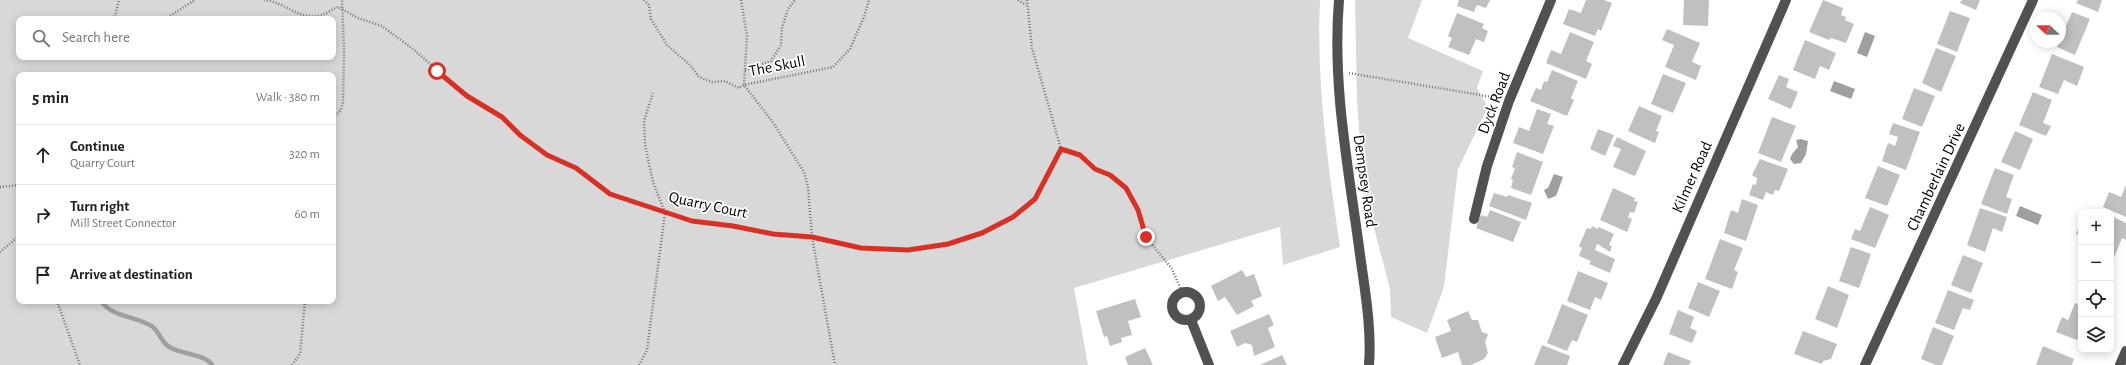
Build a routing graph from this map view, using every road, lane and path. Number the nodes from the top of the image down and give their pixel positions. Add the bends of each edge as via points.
1 (119, 0) edge
2 (195, 0) edge
3 (264, 0) edge
4 (342, 0) edge
5 (644, 0) edge
6 (741, 0) edge
7 (795, 0) edge
8 (869, 0) edge
9 (1018, 0) edge
10 (1027, 0) edge
11 (1339, 0) edge
12 (1552, 0) edge
13 (1786, 0) edge
14 (2033, 0) edge
15 (1026, 5) junction
16 (342, 9) junction
17 (115, 16) edge
18 (170, 16) edge
19 (745, 70) junction
20 (1338, 71) junction
21 (744, 85) junction
22 (653, 93) dead end
23 (1509, 101) junction
24 (336, 115) edge
25 (1061, 149) junction
26 (16, 185) edge
27 (0, 187) edge
28 (666, 213) junction
29 (1474, 219) dead end
30 (812, 237) junction
31 (16, 239) edge
32 (0, 252) edge
33 (1182, 292) junction
34 (58, 304) edge
35 (305, 304) edge
36 (1191, 320) junction
37 (2126, 351) edge
38 (80, 365) edge
39 (292, 365) edge
40 (639, 365) edge
41 (835, 365) edge
42 (1209, 365) edge
43 (1369, 365) edge
44 (1623, 365) edge
45 (1865, 365) edge
46 (2120, 365) edge

1 - 17 path
2 - 18 path
3 - 16 path via 275,0 306,16 318,16 338,7
4 - 16 path
5 - 21 path, The Skull via 649,5 651,19 666,45 690,65 699,77 712,82 725,81 739,88
6 - 19 path via 747,36
7 - 19 path via 788,9 782,28 781,46 771,62
8 - 21 path, The Skull via 850,49 833,67
9 - 15 path
10 - 15 path
11 - 20 street, Dempsey Road
12 - 23 street, Dyck Road
13 - 44 street, Kilmer Road via 1656,299
14 - 45 street, Chamberlain Drive
15 - 25 path via 1032,48
16 - 24 path via 343,102 341,110
16 - 28 path, Quarry Court via 358,18 382,26 467,96 502,117 520,135 547,155 576,168 610,194
19 - 21 path
20 - 23 path
20 - 43 street, Dempsey Road via 1368,327
21 - 30 path via 772,121 804,172 808,187
22 - 28 path via 644,121 645,145 653,182
23 - 29 street, Dyck Road via 1486,166
25 - 30 path, Quarry Court via 1035,199 1013,217 982,233 948,244 908,250 861,248
25 - 33 path via 1080,155 1095,169 1110,175 1126,188 1138,210 1146,237 1172,269
26 - 27 path
28 - 30 path, Quarry Court via 692,221 773,234
28 - 40 path via 647,350
30 - 41 path
31 - 32 path
33 - 36 street via 1195,296 1200,304 1198,313
33 - 36 street via 1172,301 1172,310 1181,320
34 - 38 path
35 - 39 path via 300,354
36 - 42 street
37 - 46 street

